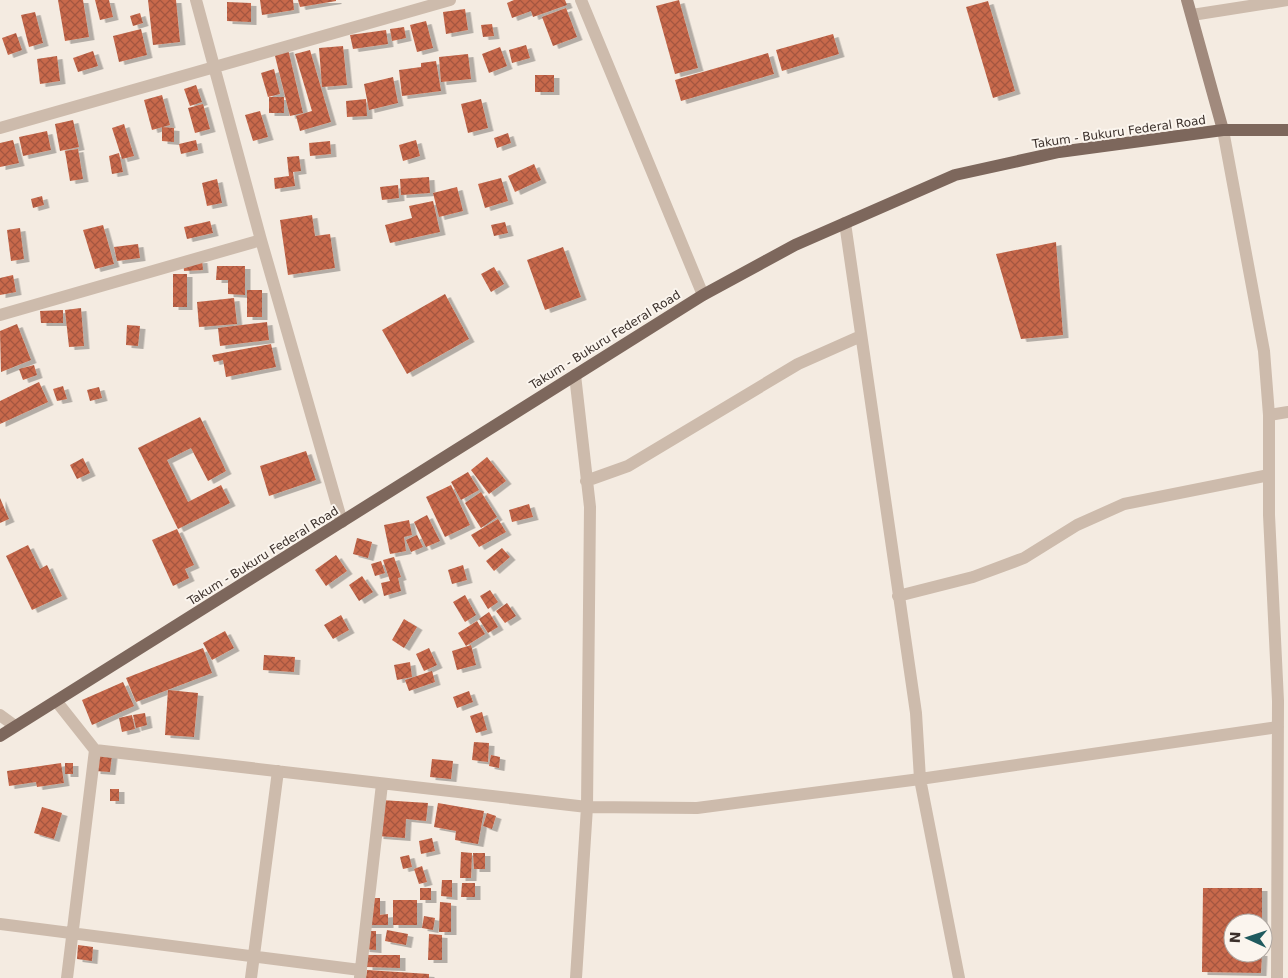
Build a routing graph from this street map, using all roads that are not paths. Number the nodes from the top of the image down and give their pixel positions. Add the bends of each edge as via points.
1 (196, 0) edge
2 (450, 0) edge
3 (581, 0) edge
4 (1187, 0) edge
5 (1288, 0) edge
6 (1192, 15) junction
7 (214, 68) junction
8 (0, 128) edge
9 (1222, 130) junction
10 (1288, 130) edge
11 (845, 223) junction
12 (261, 240) junction
13 (703, 295) junction
14 (0, 315) edge
15 (861, 336) junction
16 (575, 375) junction
17 (1288, 412) edge
18 (1269, 415) junction
19 (1269, 475) junction
20 (586, 481) junction
21 (342, 522) junction
22 (898, 596) junction
23 (1283, 700) edge
24 (58, 702) junction
25 (0, 715) edge
26 (15, 726) junction
27 (1278, 727) junction
28 (0, 736) edge
29 (95, 750) junction
30 (278, 771) junction
31 (920, 779) junction
32 (382, 784) junction
33 (587, 807) junction
34 (0, 924) edge
35 (73, 933) junction
36 (254, 956) junction
37 (360, 974) edge
38 (66, 978) edge
39 (251, 978) edge
40 (576, 978) edge
41 (959, 978) edge
42 (1277, 978) edge

1 - 7 street
2 - 7 street
3 - 13 street
4 - 6 street
5 - 6 street
6 - 9 street
7 - 8 street
7 - 12 street
9 - 10 main road, Takum - Bukuru Federal Road
9 - 11 main road, Takum - Bukuru Federal Road via 1059,152 955,175
9 - 18 street via 1264,351
11 - 13 main road, Takum - Bukuru Federal Road via 795,245
11 - 15 street
12 - 14 street
12 - 21 street
13 - 16 main road, Takum - Bukuru Federal Road
15 - 20 street via 798,364 628,466
15 - 22 street
16 - 20 street
16 - 21 main road, Takum - Bukuru Federal Road
17 - 18 street
18 - 19 street
19 - 22 street via 1124,504 1077,526 1024,558 973,577
19 - 23 street
20 - 33 street via 590,507
21 - 24 main road, Takum - Bukuru Federal Road
22 - 31 street via 916,713
23 - 27 street
24 - 26 main road, Takum - Bukuru Federal Road
24 - 29 street
25 - 26 street
26 - 28 main road, Takum - Bukuru Federal Road
27 - 31 street
27 - 42 street
29 - 30 street
29 - 35 street
30 - 32 street
30 - 36 street
31 - 33 street via 696,808
31 - 41 street
32 - 33 street
32 - 37 street
33 - 40 street
34 - 35 street
35 - 36 street
35 - 38 street
36 - 37 street
36 - 39 street

